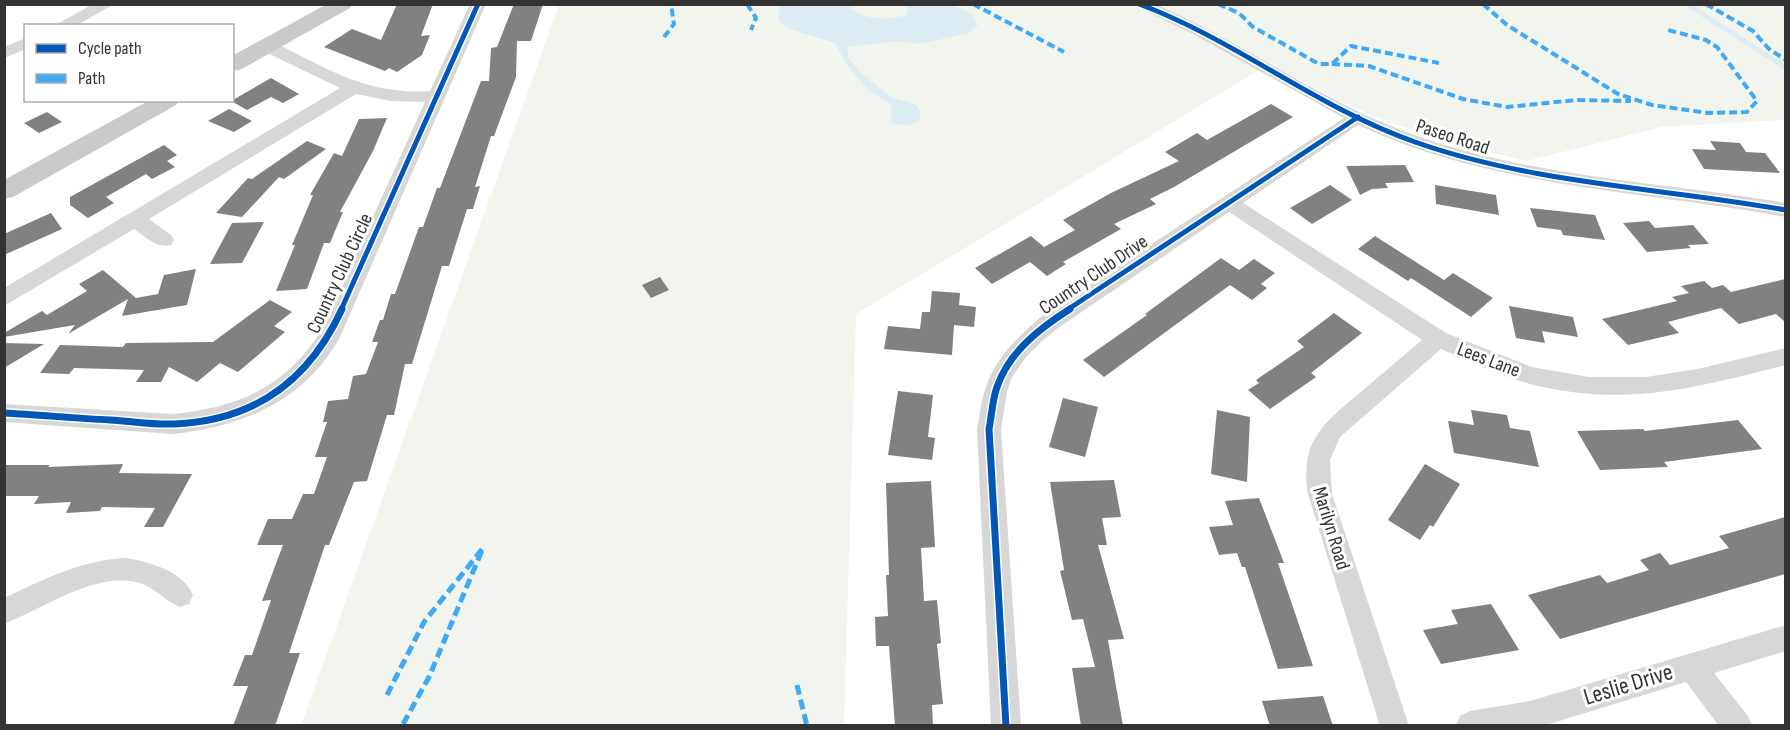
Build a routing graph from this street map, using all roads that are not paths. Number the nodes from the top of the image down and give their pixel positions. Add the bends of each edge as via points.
1 (106, 4) edge
2 (343, 4) edge
3 (478, 4) edge
4 (1139, 4) edge
5 (66, 24) edge
6 (24, 44) edge
7 (267, 46) junction
8 (4, 53) edge
9 (234, 64) edge
10 (354, 87) junction
11 (438, 96) junction
12 (164, 102) edge
13 (1358, 117) junction
14 (4, 191) edge
15 (1229, 203) junction
16 (1785, 210) edge
17 (135, 219) junction
18 (164, 240) dead end
19 (4, 298) edge
20 (1438, 339) junction
21 (1785, 356) edge
22 (4, 413) edge
23 (180, 595) dead end
24 (4, 612) edge
25 (1785, 638) edge
26 (1690, 665) junction
27 (1006, 726) edge
28 (1395, 726) edge
29 (1470, 726) edge
30 (1737, 726) edge

1 - 5 street
2 - 7 main road
3 - 11 street, Country Club Circle
4 - 13 street, Paseo Road via 1187,24
6 - 8 street
7 - 9 main road
7 - 10 street
10 - 11 street via 392,97
10 - 17 street
11 - 22 street, Country Club Circle via 329,337 316,357 270,399 197,422 173,424
12 - 14 main road
13 - 15 street, Country Club Drive
13 - 16 street, Paseo Road via 1414,142 1522,172
15 - 20 street, Lees Lane
15 - 27 street, Country Club Drive via 1050,322 1019,350 997,387 989,429
17 - 18 street
17 - 19 street
20 - 21 street, Lees Lane via 1530,375 1608,387 1670,383
20 - 28 street, Marilyn Road via 1332,430 1317,457 1320,494
23 - 24 street via 146,573 112,570 74,580
25 - 26 street, Leslie Drive
26 - 29 street, Leslie Drive via 1530,715
26 - 30 street

